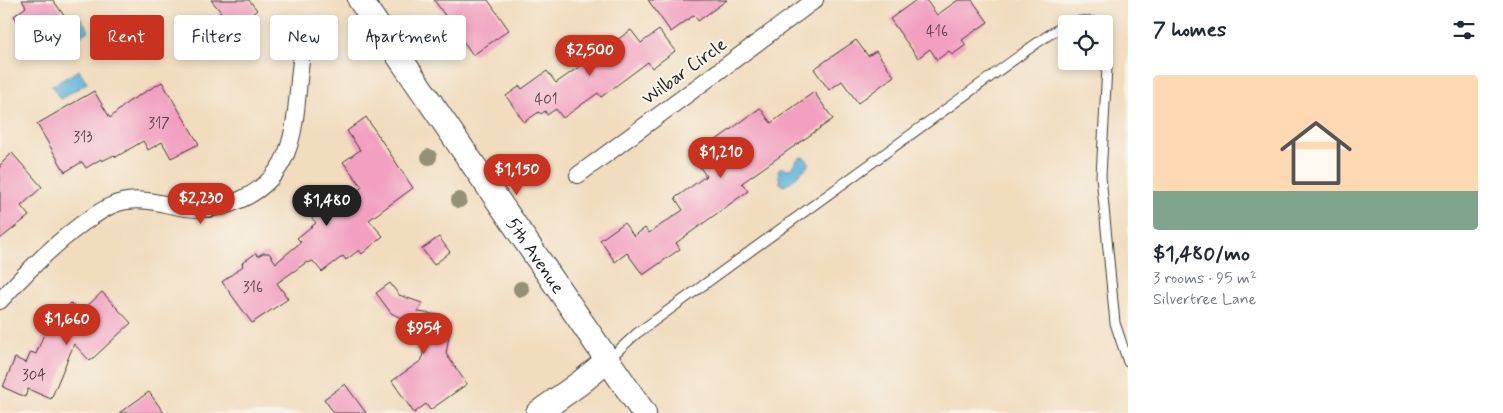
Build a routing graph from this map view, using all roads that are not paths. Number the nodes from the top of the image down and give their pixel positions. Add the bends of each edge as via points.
1 (360, 0) edge
2 (815, 0) edge
3 (1058, 29) edge
4 (300, 61) dead end
5 (1107, 70) edge
6 (578, 175) dead end
7 (0, 301) edge
8 (607, 361) junction
9 (1128, 362) edge
10 (538, 413) edge
11 (644, 413) edge

1 - 8 main road, 5th Avenue
2 - 6 street, Wilbar Circle
3 - 8 lane via 636,334
4 - 7 street via 292,136 278,171 263,186 214,210 144,200 126,201 103,209 58,242
5 - 9 lane via 1101,176 1115,323
8 - 10 main road
8 - 11 main road, 5th Avenue

